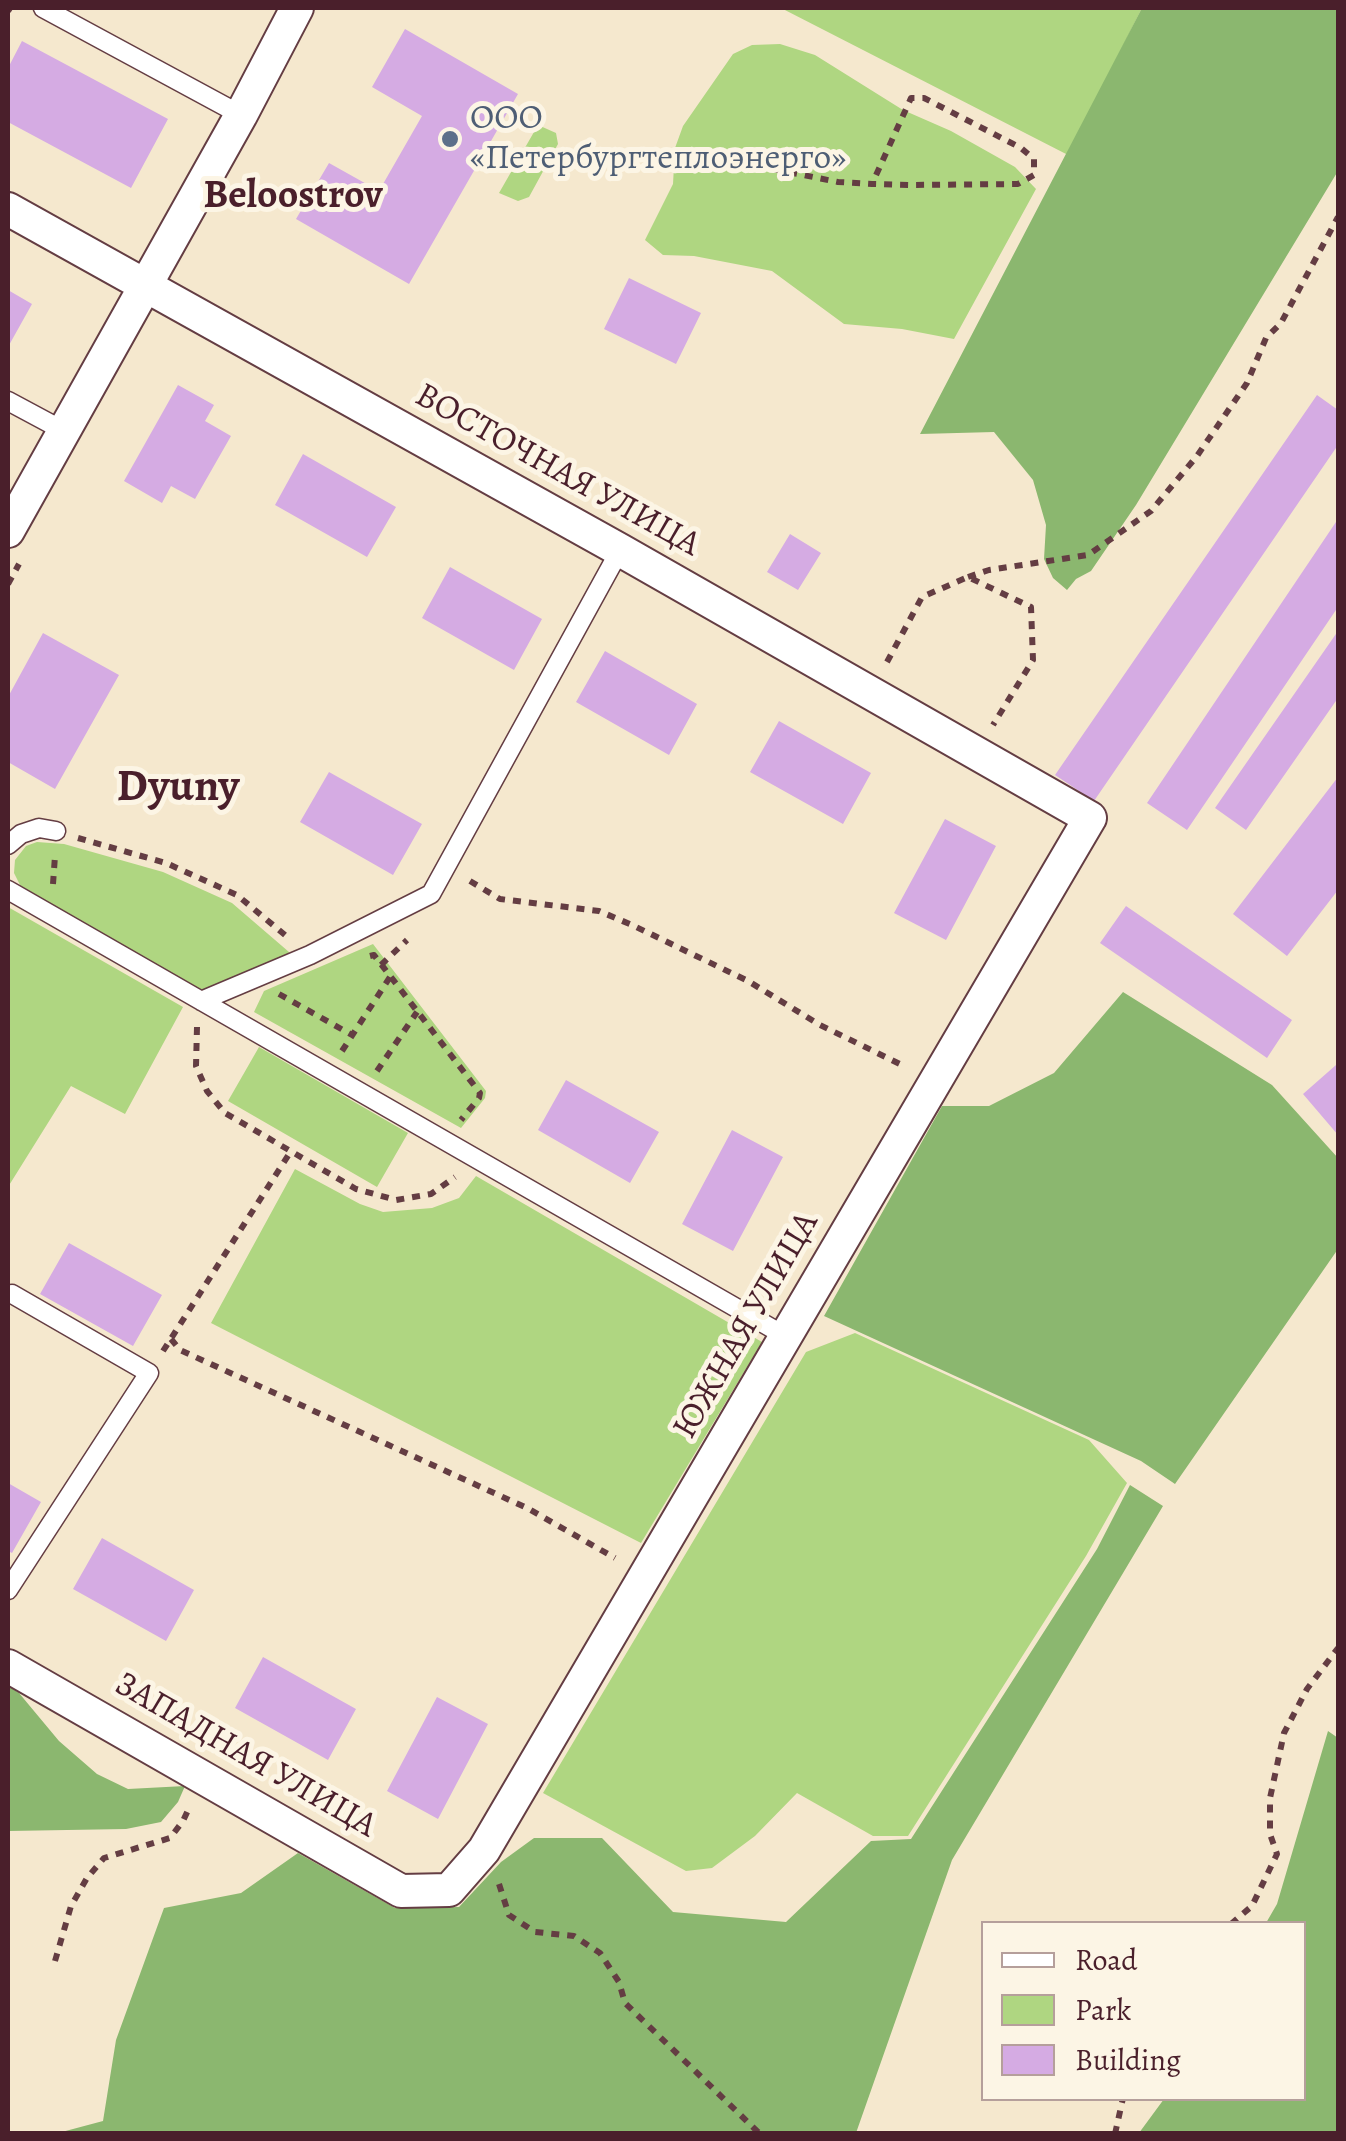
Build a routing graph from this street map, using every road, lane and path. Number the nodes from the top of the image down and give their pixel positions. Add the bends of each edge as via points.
1 (43, 8) edge
2 (297, 8) edge
3 (241, 115) junction
4 (647, 150) dead end
5 (872, 184) junction
6 (8, 209) edge
7 (1338, 216) edge
8 (145, 286) junction
9 (8, 401) edge
10 (64, 432) junction
11 (8, 532) edge
12 (620, 550) junction
13 (968, 577) junction
14 (874, 696) junction
15 (992, 728) dead end
16 (1067, 806) joint
17 (56, 831) junction
18 (8, 846) edge
19 (444, 869) junction
20 (8, 890) edge
21 (51, 915) junction
22 (310, 955) junction
23 (358, 962) dead end
24 (390, 977) junction
25 (296, 990) dead end
26 (201, 1001) junction
27 (417, 1012) junction
28 (352, 1035) junction
29 (329, 1074) junction
30 (938, 1080) junction
31 (362, 1093) junction
32 (444, 1140) junction
33 (291, 1151) junction
34 (471, 1156) junction
35 (12, 1294) dead end
36 (787, 1337) junction
37 (171, 1339) junction
38 (149, 1373) junction
39 (646, 1576) junction
40 (8, 1590) edge
41 (1338, 1648) edge
42 (8, 1666) edge
43 (202, 1778) junction
44 (454, 1884) junction
45 (1234, 1921) edge
46 (55, 1961) dead end
47 (1122, 2101) edge
48 (760, 2134) edge
49 (1115, 2134) edge

1 - 3 lane
2 - 3 street
3 - 8 street
4 - 5 path
5 - 5 path via 1018,184 1034,175 1034,158 924,98 911,98
6 - 8 street, ВОСТОЧНАЯ УЛИЦА
7 - 13 path via 1247,383 1151,512 1088,555
8 - 10 street
8 - 12 street, ВОСТОЧНАЯ УЛИЦА
9 - 10 lane
10 - 11 street
12 - 14 street, ВОСТОЧНАЯ УЛИЦА
12 - 19 lane
13 - 14 path via 922,597
13 - 15 path via 1031,608 1033,660
14 - 16 street, ВОСТОЧНАЯ УЛИЦА
16 - 30 street, ЮЖНАЯ УЛИЦА via 1090,818
17 - 18 lane via 39,828
17 - 21 path
17 - 22 path via 166,864 236,895
19 - 22 lane via 430,894
19 - 30 path via 500,899 599,912 632,925 748,981 868,1051
20 - 21 lane
21 - 26 lane
22 - 26 lane
23 - 24 path via 374,955
24 - 27 path
24 - 28 path
25 - 28 path via 280,997
26 - 29 lane
26 - 33 path via 196,1066 207,1091 225,1113
27 - 31 path
27 - 32 path via 480,1092
28 - 29 path
29 - 31 lane
30 - 36 street, ЮЖНАЯ УЛИЦА
31 - 32 lane
32 - 34 lane
33 - 34 path via 356,1188 396,1200 431,1194
33 - 37 path
34 - 36 lane
35 - 38 lane
36 - 39 street, ЮЖНАЯ УЛИЦА
37 - 38 path
37 - 39 path via 180,1350 527,1508
38 - 40 lane
39 - 44 street, ЮЖНАЯ УЛИЦА via 484,1850
41 - 45 path via 1284,1733 1270,1798 1277,1854 1252,1906
42 - 43 street, ЗАПАДНАЯ УЛИЦА
43 - 44 street, ЗАПАДНАЯ УЛИЦА via 401,1891
43 - 46 path via 170,1838 104,1858 87,1878 70,1906
44 - 48 path via 498,1883 510,1914 535,1932 574,1936 600,1953 625,2003
47 - 49 path

